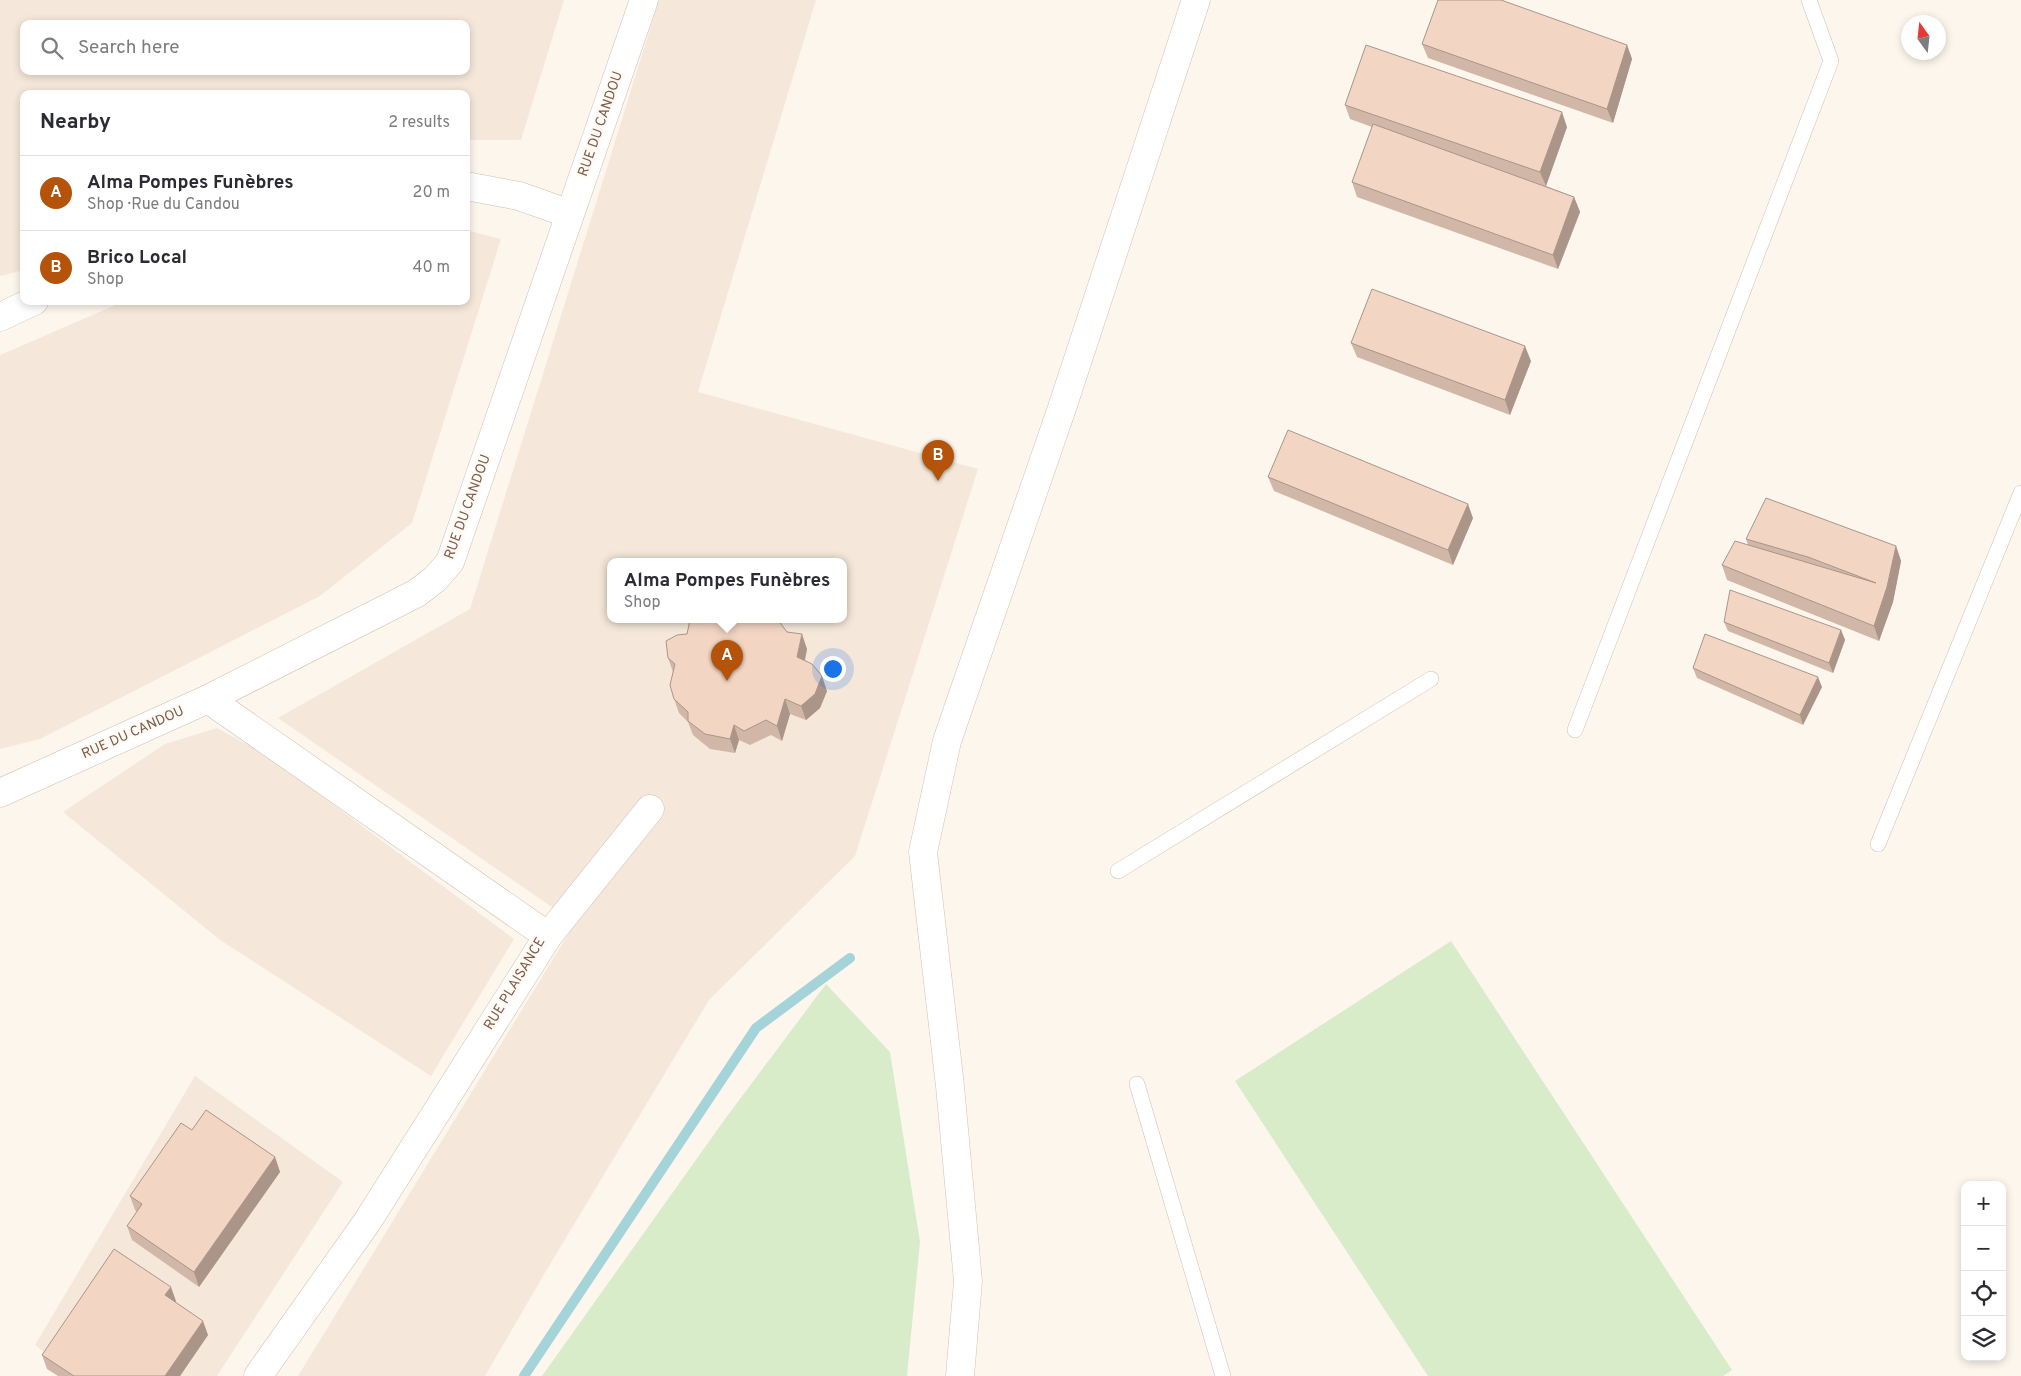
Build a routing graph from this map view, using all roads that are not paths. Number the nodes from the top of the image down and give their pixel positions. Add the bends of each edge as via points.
1 (644, 0) edge
2 (1196, 0) edge
3 (1808, 0) edge
4 (470, 187) edge
5 (570, 214) junction
6 (26, 305) edge
7 (0, 317) edge
8 (2021, 493) edge
9 (1431, 679) dead end
10 (208, 699) junction
11 (1575, 730) dead end
12 (0, 793) edge
13 (650, 809) dead end
14 (1878, 844) dead end
15 (1118, 871) dead end
16 (548, 936) junction
17 (1137, 1084) dead end
18 (258, 1376) edge
19 (960, 1376) edge
20 (1222, 1376) edge

1 - 5 street, RUE DU CANDOU
2 - 19 street via 1062,408 947,741 923,852 968,1281
3 - 11 lane via 1831,61
4 - 5 street via 519,196
5 - 10 street, RUE DU CANDOU via 450,562 436,579 417,593
6 - 7 street
8 - 14 lane
9 - 15 lane
10 - 12 street, RUE DU CANDOU
10 - 16 street, RUE PLAISANCE
13 - 16 street
16 - 18 street, RUE PLAISANCE via 367,1222
17 - 20 lane

